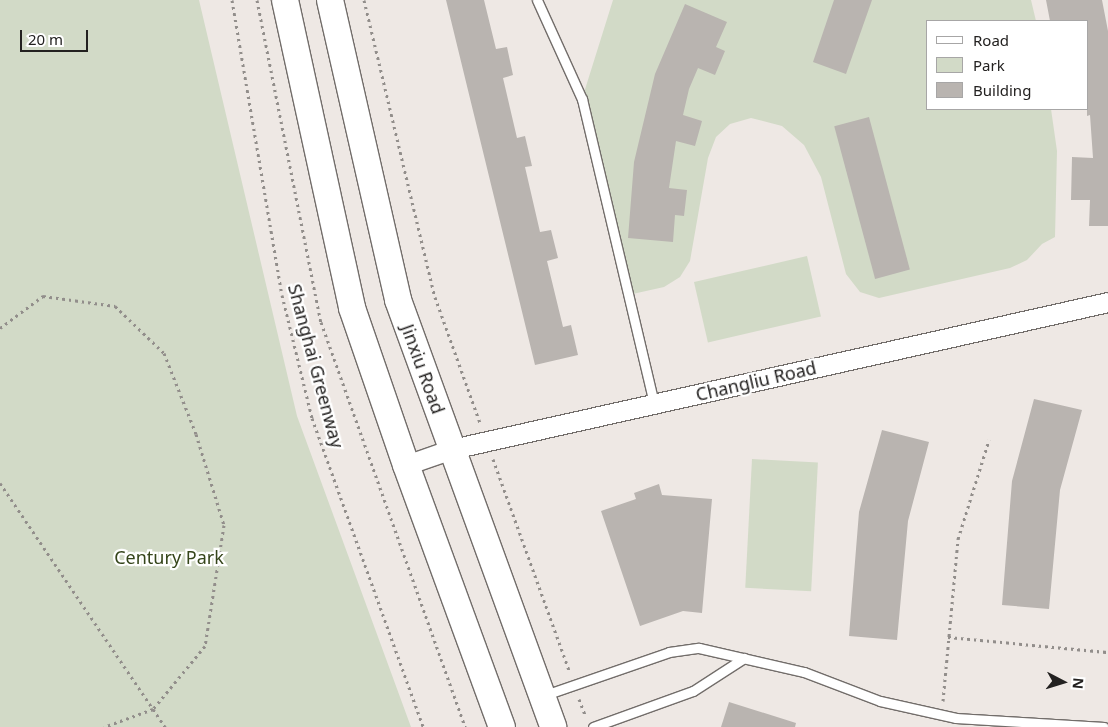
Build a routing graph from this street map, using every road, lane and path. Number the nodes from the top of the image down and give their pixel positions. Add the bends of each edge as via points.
1 (232, 0) edge
2 (285, 0) edge
3 (330, 0) edge
4 (364, 0) edge
5 (537, 0) edge
6 (1108, 302) edge
7 (0, 328) edge
8 (654, 404) junction
9 (989, 440) dead end
10 (487, 443) junction
11 (452, 449) junction
12 (406, 466) junction
13 (0, 483) edge
14 (948, 637) junction
15 (1108, 652) edge
16 (744, 658) junction
17 (574, 685) junction
18 (542, 696) junction
19 (153, 709) junction
20 (942, 715) junction
21 (586, 719) dead end
22 (104, 727) edge
23 (165, 727) edge
24 (423, 727) edge
25 (502, 727) edge
26 (553, 727) edge
27 (594, 727) edge
28 (1104, 727) edge

1 - 24 path, Shanghai Greenway via 282,295 312,418
2 - 12 main road via 352,308
3 - 11 main road, Jinxiu Road via 398,300
4 - 10 path via 435,298
5 - 8 lane via 582,99
6 - 8 street, Changliu Road
7 - 19 path via 43,296 115,306 164,353 196,434 224,525 205,646
8 - 10 street, Changliu Road
9 - 14 path via 958,539
10 - 11 street, Changliu Road
10 - 17 path
11 - 12 street, Changliu Road
11 - 18 main road, Jinxiu Road
12 - 25 main road
13 - 19 path
14 - 15 path
14 - 20 path
16 - 17 lane via 699,648 669,652
16 - 20 lane via 804,672 880,701
16 - 27 lane via 693,691
17 - 18 lane
17 - 21 path
18 - 26 main road, Jinxiu Road
19 - 22 path
19 - 23 path
20 - 28 lane

